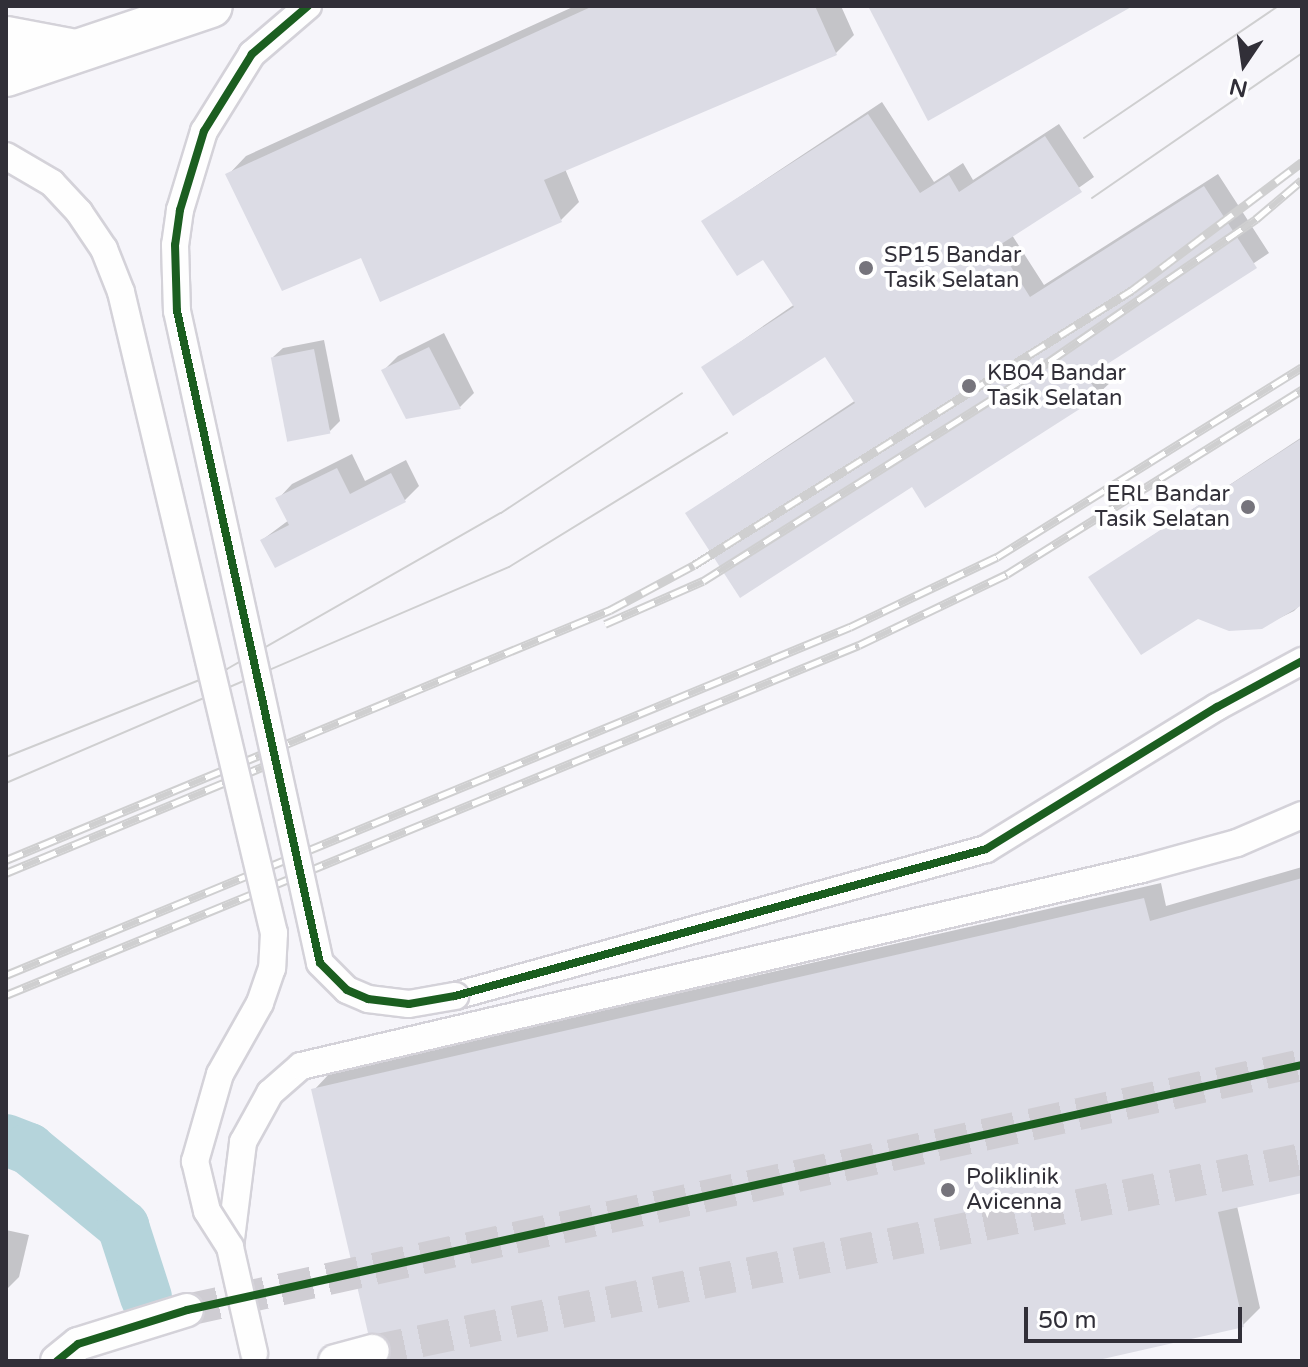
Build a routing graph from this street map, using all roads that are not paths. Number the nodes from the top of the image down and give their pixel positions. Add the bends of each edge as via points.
1 (211, 6) edge
2 (308, 6) edge
3 (15, 53) edge
4 (6, 156) edge
5 (1302, 661) edge
6 (1302, 815) edge
7 (455, 996) junction
8 (607, 998) junction
9 (230, 1247) junction
10 (248, 1297) dead end
11 (187, 1310) tunnel mouth
12 (373, 1351) tunnel mouth
13 (57, 1361) edge
14 (259, 1361) edge
15 (335, 1361) edge

1 - 3 highway via 77,51
2 - 7 street, bridge via 252,54 204,131 179,222 177,311 320,963 347,990 368,999 409,1004
4 - 9 street, bridge via 52,183 79,212 104,249 121,292 274,933 272,968 260,1003 220,1074 195,1161 207,1211
5 - 7 street via 986,849
6 - 8 street via 1237,843 1142,869
7 - 8 street
8 - 9 street via 301,1066 270,1093 243,1142
9 - 14 street, bridge
10 - 14 street
11 - 13 street via 78,1344
12 - 15 street

